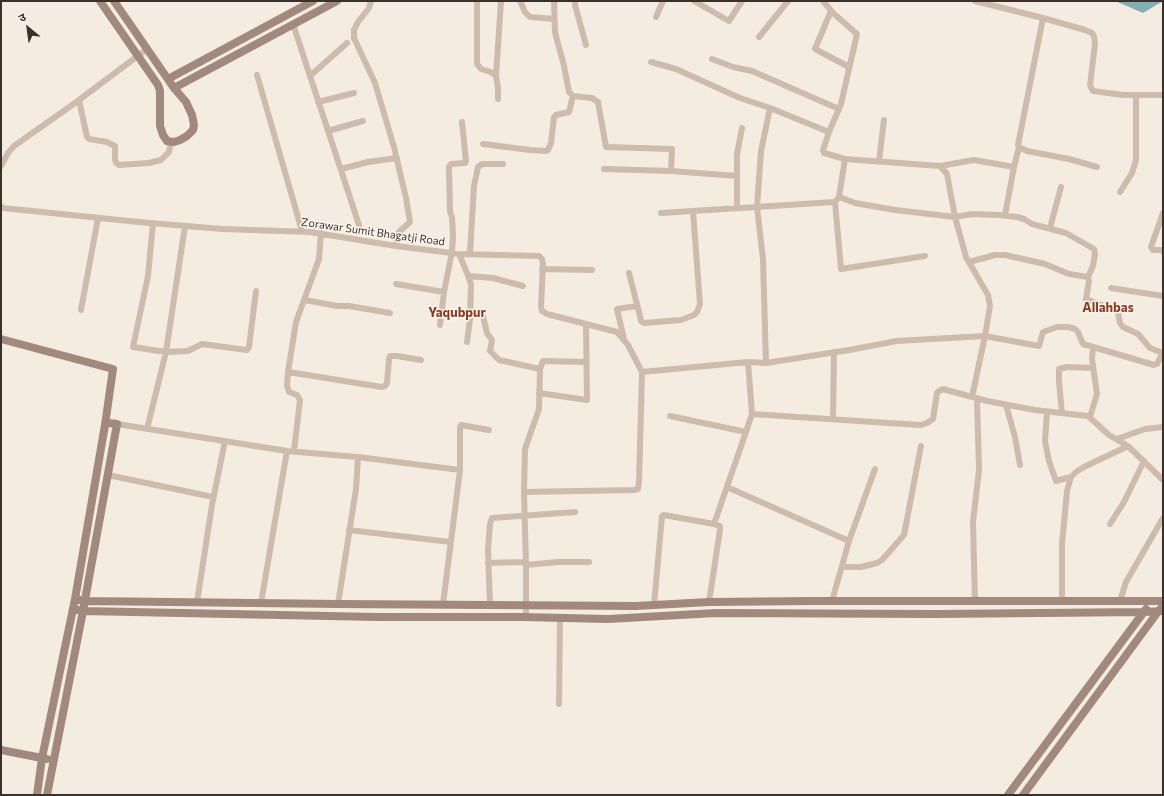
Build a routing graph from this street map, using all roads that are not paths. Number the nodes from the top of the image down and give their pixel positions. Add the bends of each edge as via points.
1 (100, 1) edge
2 (114, 1) edge
3 (313, 1) edge
4 (337, 1) edge
5 (371, 1) edge
6 (477, 1) edge
7 (501, 1) edge
8 (520, 1) edge
9 (554, 1) edge
10 (575, 1) edge
11 (663, 1) edge
12 (742, 1) edge
13 (788, 1) edge
14 (823, 1) edge
15 (975, 1) edge
16 (698, 2) edge
17 (831, 11) junction
18 (656, 17) dead end
19 (1043, 18) junction
20 (554, 19) junction
21 (293, 24) junction
22 (759, 37) dead end
23 (347, 44) dead end
24 (586, 45) dead end
25 (147, 49) junction
26 (138, 55) junction
27 (712, 59) dead end
28 (651, 62) dead end
29 (849, 67) junction
30 (257, 75) dead end
31 (310, 76) junction
32 (496, 76) junction
33 (168, 79) junction
34 (174, 88) junction
35 (354, 93) dead end
36 (1136, 95) junction
37 (1163, 95) edge
38 (573, 96) junction
39 (498, 99) dead end
40 (79, 100) junction
41 (318, 102) junction
42 (770, 108) junction
43 (839, 109) junction
44 (884, 120) dead end
45 (363, 121) dead end
46 (462, 122) dead end
47 (742, 128) dead end
48 (328, 131) junction
49 (829, 132) junction
50 (171, 142) junction
51 (483, 144) dead end
52 (1019, 147) junction
53 (396, 158) junction
54 (845, 160) junction
55 (879, 162) junction
56 (503, 164) dead end
57 (1, 166) edge
58 (940, 166) junction
59 (1014, 167) junction
60 (1097, 167) dead end
61 (341, 169) junction
62 (604, 169) dead end
63 (671, 171) junction
64 (737, 176) junction
65 (1061, 187) dead end
66 (1120, 192) dead end
67 (837, 200) junction
68 (1, 206) edge
69 (757, 207) junction
70 (737, 208) junction
71 (694, 211) junction
72 (660, 213) dead end
73 (1163, 213) edge
74 (1005, 215) junction
75 (954, 217) junction
76 (98, 218) junction
77 (153, 223) junction
78 (360, 225) dead end
79 (185, 226) junction
80 (1050, 228) junction
81 (302, 231) junction
82 (321, 234) junction
83 (396, 246) junction
84 (452, 252) junction
85 (1163, 252) edge
86 (470, 253) junction
87 (459, 254) junction
88 (925, 256) dead end
89 (969, 262) junction
90 (542, 269) junction
91 (592, 270) dead end
92 (629, 273) dead end
93 (468, 276) junction
94 (1088, 277) junction
95 (396, 284) dead end
96 (523, 286) dead end
97 (1111, 288) dead end
98 (256, 291) dead end
99 (444, 292) junction
100 (1163, 296) edge
101 (305, 300) junction
102 (637, 306) junction
103 (81, 310) dead end
104 (471, 310) junction
105 (390, 313) dead end
106 (586, 324) junction
107 (440, 325) dead end
108 (986, 336) junction
109 (1, 339) edge
110 (624, 339) junction
111 (467, 342) dead end
112 (1093, 347) junction
113 (166, 352) junction
114 (834, 352) junction
115 (1163, 353) edge
116 (421, 360) dead end
117 (586, 362) junction
118 (748, 362) junction
119 (766, 363) junction
120 (1093, 368) junction
121 (540, 369) junction
122 (288, 372) junction
123 (642, 372) junction
124 (539, 393) junction
125 (974, 398) junction
126 (1006, 404) junction
127 (1047, 412) junction
128 (1062, 413) junction
129 (752, 414) junction
130 (670, 416) dead end
131 (1090, 417) junction
132 (833, 419) junction
133 (117, 424) junction
134 (105, 425) junction
135 (1163, 427) edge
136 (147, 428) junction
137 (489, 430) dead end
138 (746, 432) junction
139 (1117, 439) junction
140 (225, 441) junction
141 (921, 446) dead end
142 (1128, 446) junction
143 (288, 451) junction
144 (294, 451) junction
145 (358, 457) junction
146 (1144, 461) junction
147 (1020, 465) dead end
148 (875, 468) dead end
149 (460, 470) junction
150 (108, 475) junction
151 (1070, 476) junction
152 (1163, 480) edge
153 (727, 487) junction
154 (524, 492) junction
155 (214, 497) junction
156 (575, 512) dead end
157 (525, 515) junction
158 (1163, 518) edge
159 (714, 524) junction
160 (1110, 524) dead end
161 (349, 530) junction
162 (849, 540) junction
163 (450, 542) junction
164 (589, 562) dead end
165 (488, 563) junction
166 (526, 564) junction
167 (842, 567) junction
168 (76, 599) junction
169 (84, 601) junction
170 (1120, 601) junction
171 (1152, 601) junction
172 (1163, 601) edge
173 (197, 602) junction
174 (713, 602) junction
175 (832, 602) junction
176 (975, 602) junction
177 (1062, 602) junction
178 (261, 603) junction
179 (338, 604) junction
180 (443, 604) junction
181 (526, 604) junction
182 (490, 605) junction
183 (654, 605) junction
184 (73, 609) junction
185 (1162, 609) edge
186 (83, 611) junction
187 (1144, 612) junction
188 (716, 613) junction
189 (526, 617) junction
190 (560, 618) junction
191 (559, 704) dead end
192 (1, 750) edge
193 (42, 758) junction
194 (53, 760) junction
195 (36, 795) edge
196 (47, 795) edge
197 (1008, 795) edge
198 (1023, 795) edge

1 - 26 street
2 - 25 street
3 - 33 street
4 - 21 street
5 - 53 street via 354,30 354,38 375,83
6 - 32 street via 477,64 481,69
7 - 32 street
8 - 20 street via 530,17
9 - 20 street
10 - 24 street
11 - 18 street
12 - 16 street via 729,21
13 - 22 street
14 - 17 street
15 - 19 street
17 - 29 street via 857,34
17 - 29 street via 815,49
19 - 36 street via 1092,33 1095,44 1091,89 1095,92
19 - 52 street
20 - 38 street via 568,88
21 - 31 street
21 - 34 street
23 - 31 street
25 - 26 street
25 - 33 street
26 - 40 street
26 - 50 street via 158,85 160,126 163,135
27 - 43 street via 752,71
28 - 42 street via 676,69 740,98
29 - 43 street
30 - 81 street
31 - 41 street
32 - 39 street
33 - 34 street
34 - 50 street via 186,102 194,125 187,136
35 - 41 street
36 - 37 street
36 - 66 street via 1136,160 1132,173
38 - 51 street via 569,112 554,117 548,150
38 - 63 street via 592,98 598,102 606,147 672,149
40 - 50 street via 87,137 115,146 116,163 119,165 161,160 169,152
40 - 57 street via 14,146
41 - 48 street
42 - 49 street
42 - 69 street via 761,151
43 - 49 street
44 - 55 street
45 - 48 street
46 - 84 street via 466,162 451,164 449,167
47 - 64 street via 737,154
48 - 61 street
49 - 54 street via 824,153
52 - 59 street
52 - 60 street
53 - 61 street
53 - 83 street via 410,222 399,232
54 - 55 street
54 - 67 street
55 - 58 street
56 - 86 street via 482,164 478,167 474,186
58 - 59 street via 974,160
58 - 75 street via 947,174
59 - 74 street
61 - 78 street
62 - 63 street
63 - 64 street
64 - 70 street
65 - 80 street
67 - 69 street
67 - 75 street
67 - 88 street via 841,269
68 - 76 street, Zorawar Sumit Bhagatji Road
69 - 70 street
69 - 119 street via 763,259
70 - 71 street
71 - 72 street
71 - 102 street via 700,304 697,312 681,320 644,323
73 - 85 street via 1151,247
74 - 75 street via 972,214
74 - 80 street
75 - 89 street
76 - 77 street, Zorawar Sumit Bhagatji Road
76 - 103 street
77 - 79 street, Zorawar Sumit Bhagatji Road
77 - 113 street via 148,276 133,347
79 - 81 street, Zorawar Sumit Bhagatji Road
79 - 113 street
80 - 94 street via 1069,234 1094,249 1093,266
81 - 82 street, Zorawar Sumit Bhagatji Road
82 - 83 street, Zorawar Sumit Bhagatji Road
82 - 101 street via 319,259
83 - 84 street, Zorawar Sumit Bhagatji Road
84 - 87 street, Zorawar Sumit Bhagatji Road
84 - 99 street
86 - 87 street, Zorawar Sumit Bhagatji Road
86 - 90 street, Zorawar Sumit Bhagatji Road via 539,256 542,259
87 - 93 street
89 - 94 street via 994,255 1005,255
89 - 108 street via 988,296 990,306
90 - 91 street
90 - 106 street via 542,311
92 - 102 street
93 - 96 street via 493,278
93 - 104 street via 471,284
94 - 115 street via 1086,299 1117,310 1123,327 1138,334 1150,348
95 - 99 street
97 - 100 street
98 - 113 street via 247,350 202,344 188,351
99 - 107 street
101 - 105 street
101 - 122 street via 296,322
102 - 110 street via 617,309
104 - 111 street
104 - 121 street via 483,316 487,333 492,340 490,351 499,360
106 - 110 street via 617,332
106 - 117 street
108 - 112 street via 1039,346 1043,332 1068,327 1077,330 1083,344
108 - 114 street via 897,341
108 - 125 street
109 - 134 street via 113,369
110 - 123 street
112 - 115 street via 1154,365
112 - 120 street
113 - 136 street
114 - 119 street
114 - 132 street
116 - 122 street via 390,356 387,383 382,387
117 - 121 street via 543,361
117 - 124 street via 587,400
118 - 119 street
118 - 123 street
118 - 129 street
120 - 128 street via 1059,369
120 - 131 street via 1096,394
121 - 124 street
122 - 144 street via 289,392 297,395 300,400
123 - 154 street via 638,489
124 - 154 street via 539,409 525,449
125 - 126 street
125 - 132 street via 944,389 939,391 936,395 933,419 921,425
125 - 176 street via 979,470 973,522
126 - 127 street
126 - 147 street via 1016,437
127 - 128 street
127 - 151 street via 1046,441 1054,479 1059,481
128 - 131 street
129 - 132 street
129 - 138 street
130 - 138 street
131 - 139 street
133 - 134 street
133 - 136 street
133 - 150 street
134 - 168 street
135 - 139 street via 1145,429
136 - 140 street
137 - 149 street via 460,426
138 - 153 street
139 - 142 street
140 - 143 street
140 - 155 street
141 - 167 street via 904,535 877,563 861,567
142 - 146 street
142 - 151 street
143 - 144 street
143 - 178 street
144 - 145 street
145 - 149 street
145 - 161 street
146 - 152 street
146 - 160 street
148 - 162 street
149 - 163 street
150 - 155 street
150 - 169 street
151 - 177 street via 1062,544
153 - 159 street
153 - 162 street
154 - 157 street
155 - 173 street
156 - 157 street
157 - 165 street via 492,518
157 - 166 street
158 - 170 street via 1126,582
159 - 174 street via 719,526 720,530
159 - 183 street via 662,516
161 - 163 street
161 - 179 street
162 - 167 street
163 - 180 street
164 - 166 street
165 - 166 street
165 - 182 street
166 - 181 street
167 - 175 street
168 - 169 street
168 - 184 street
169 - 173 street
169 - 186 street
170 - 171 street
170 - 177 street
171 - 172 street
171 - 187 street
173 - 178 street
174 - 175 street
174 - 183 street
174 - 188 street
175 - 176 street
176 - 177 street
178 - 179 street
179 - 180 street
180 - 182 street
181 - 182 street
181 - 183 street
181 - 189 street
184 - 186 street
184 - 193 street
185 - 187 street
185 - 198 street
186 - 189 street via 377,617
186 - 194 street
187 - 188 street
187 - 197 street
188 - 190 street via 608,619
189 - 190 street
190 - 191 street
192 - 193 street
193 - 194 street
193 - 195 street
194 - 196 street

